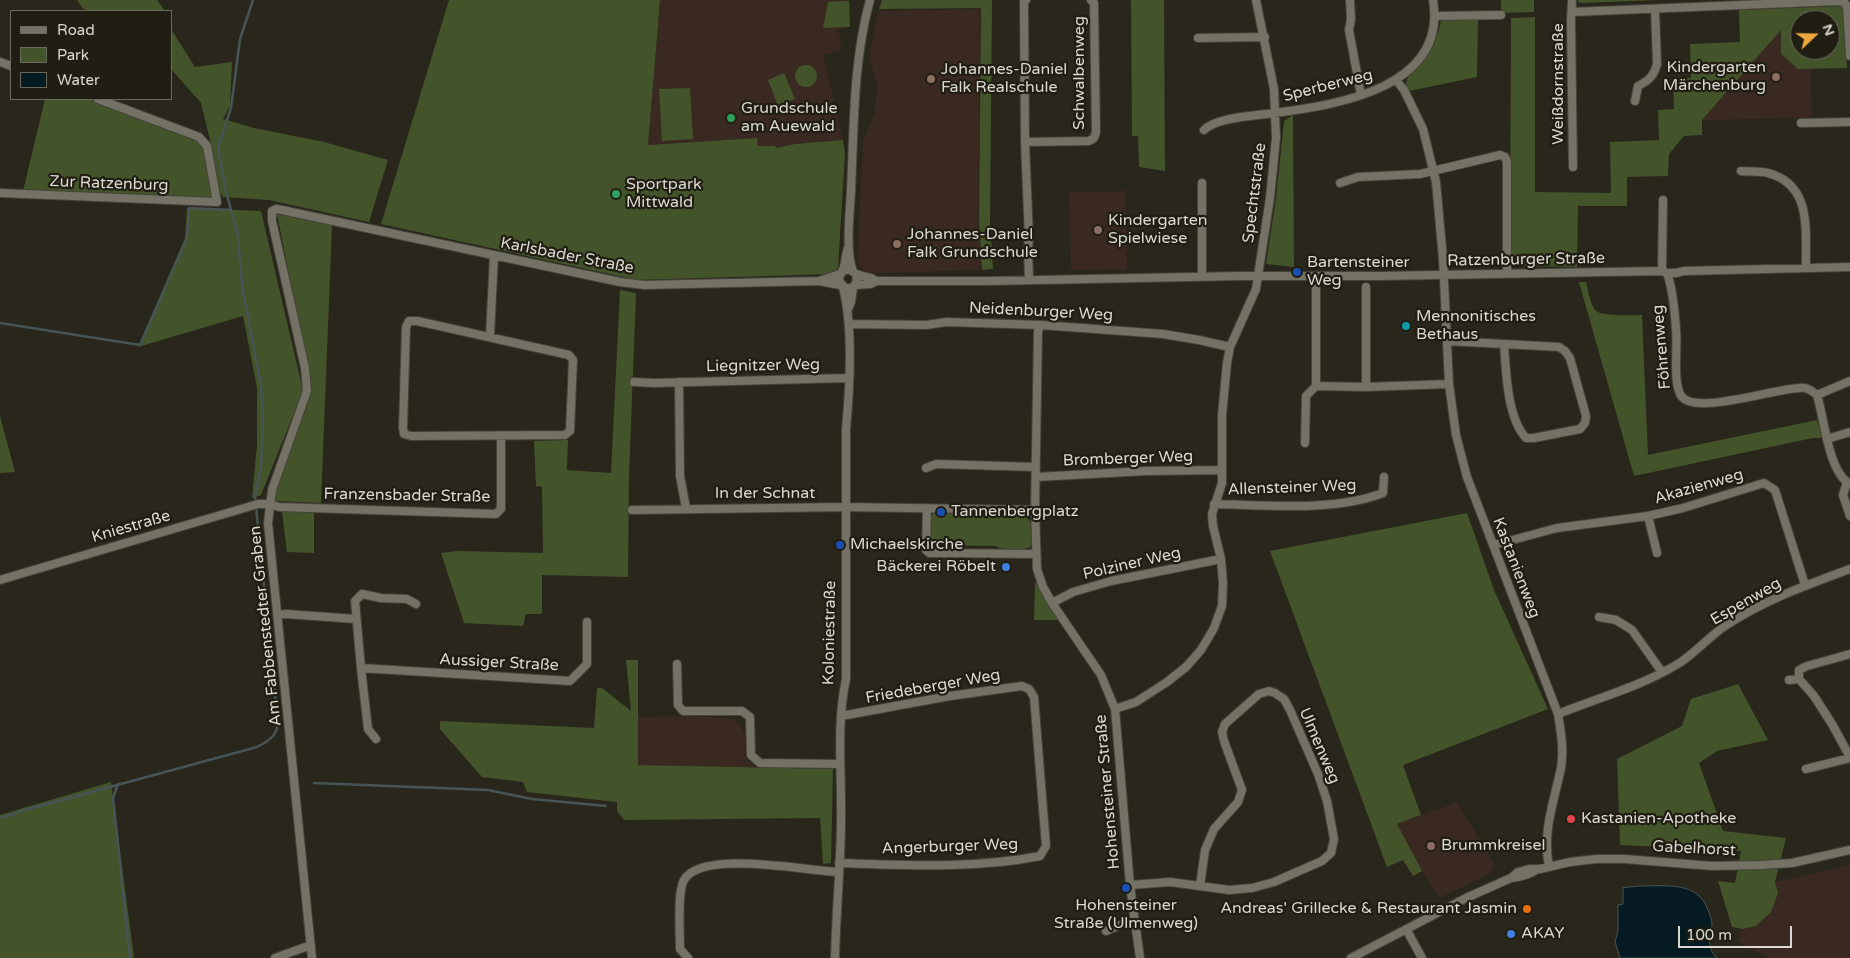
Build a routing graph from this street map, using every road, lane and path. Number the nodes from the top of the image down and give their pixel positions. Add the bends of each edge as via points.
1 (870, 0) edge
2 (1026, 0) edge
3 (1091, 0) edge
4 (1256, 0) edge
5 (1350, 0) edge
6 (1434, 0) edge
7 (1572, 0) edge
8 (1655, 9) junction
9 (1572, 12) junction
10 (1501, 15) dead end
11 (1436, 16) junction
12 (1265, 37) junction
13 (1198, 38) dead end
14 (1850, 56) edge
15 (1396, 80) junction
16 (1361, 95) junction
17 (101, 100) edge
18 (1634, 101) dead end
19 (1276, 113) junction
20 (1850, 122) edge
21 (1802, 123) dead end
22 (1204, 130) dead end
23 (1025, 142) junction
24 (1573, 167) dead end
25 (1432, 170) junction
26 (1741, 171) dead end
27 (1340, 183) dead end
28 (1202, 184) dead end
29 (0, 193) edge
30 (1663, 200) dead end
31 (371, 229) joint
32 (848, 248) junction
33 (494, 256) junction
34 (1850, 267) edge
35 (1806, 268) junction
36 (841, 272) junction
37 (855, 272) junction
38 (1665, 272) junction
39 (1507, 273) junction
40 (1443, 275) junction
41 (1202, 276) junction
42 (1257, 277) junction
43 (1029, 280) junction
44 (819, 281) junction
45 (876, 281) junction
46 (842, 286) junction
47 (854, 286) junction
48 (1316, 287) dead end
49 (1366, 287) dead end
50 (848, 309) junction
51 (848, 324) junction
52 (1041, 325) junction
53 (490, 336) junction
54 (1447, 341) junction
55 (1504, 344) junction
56 (1230, 347) junction
57 (848, 378) junction
58 (1850, 381) edge
59 (634, 382) dead end
60 (679, 382) junction
61 (1449, 384) junction
62 (1316, 386) junction
63 (1366, 387) junction
64 (1817, 395) junction
65 (1850, 432) edge
66 (502, 436) junction
67 (1827, 439) junction
68 (1305, 443) dead end
69 (926, 468) dead end
70 (1036, 468) junction
71 (1222, 470) junction
72 (1036, 477) junction
73 (1384, 477) dead end
74 (1849, 481) edge
75 (270, 504) junction
76 (1214, 504) junction
77 (845, 507) junction
78 (686, 508) junction
79 (926, 508) junction
80 (632, 510) dead end
81 (1035, 510) junction
82 (1648, 516) junction
83 (1850, 516) edge
84 (1494, 545) junction
85 (1657, 553) dead end
86 (1035, 554) junction
87 (1220, 559) junction
88 (1850, 569) edge
89 (0, 580) edge
90 (1805, 585) junction
91 (1052, 603) junction
92 (416, 604) dead end
93 (277, 615) junction
94 (1599, 618) dead end
95 (356, 620) junction
96 (587, 622) dead end
97 (1850, 654) edge
98 (677, 664) dead end
99 (361, 668) junction
100 (1662, 672) junction
101 (1799, 679) junction
102 (1789, 680) dead end
103 (1029, 689) joint
104 (1115, 709) junction
105 (1558, 714) junction
106 (840, 716) junction
107 (376, 739) dead end
108 (1850, 757) edge
109 (839, 764) junction
110 (1806, 768) dead end
111 (1850, 850) edge
112 (840, 862) junction
113 (1548, 867) junction
114 (839, 872) junction
115 (1130, 885) junction
116 (1200, 886) junction
117 (1134, 919) junction
118 (1406, 929) junction
119 (1106, 931) dead end
120 (311, 945) junction
121 (275, 958) edge
122 (312, 958) edge
123 (688, 958) edge
124 (835, 958) edge
125 (1140, 958) edge
126 (1351, 958) edge
127 (1422, 958) edge

1 - 32 street via 859,55
2 - 23 street
3 - 23 street, Schwalbenweg via 1094,3 1094,138 1089,141
4 - 12 street, Spechtstraße
5 - 16 street via 1349,30
6 - 11 street, Sperberweg
7 - 9 street, Weißdornstraße
8 - 9 street
8 - 14 street via 1844,2 1847,6
8 - 18 street via 1657,64 1647,82 1638,86
9 - 24 street, Weißdornstraße
10 - 11 street
11 - 15 street, Sperberweg via 1433,35 1424,53
12 - 13 street
12 - 19 street, Spechtstraße
15 - 16 street, Sperberweg
15 - 25 street, Kastanienweg via 1423,129
16 - 19 street, Sperberweg
17 - 29 street, Zur Ratzenburg via 200,137 207,146 217,202
19 - 22 street via 1223,121
19 - 42 street, Spechtstraße via 1270,198
20 - 21 street
23 - 43 street
25 - 27 street via 1420,174 1358,177
25 - 39 street via 1500,155 1505,157
25 - 40 street, Kastanienweg via 1436,182
26 - 35 street via 1766,172 1781,177 1795,189 1804,213
28 - 41 street
30 - 38 street
31 - 33 street, Karlsbader Straße
31 - 75 street, Am Fabbenstedter Graben via 282,210 272,211 307,391
32 - 36 street
32 - 37 street
33 - 44 street, Karlsbader Straße via 637,284
33 - 53 street
34 - 35 street, Ratzenburger Straße
35 - 38 street, Ratzenburger Straße
36 - 37 street via 849,269
36 - 44 street, Karlsbader Straße
36 - 46 street via 838,278
37 - 45 street, Ratzenburger Straße
37 - 47 street via 858,282
38 - 39 street, Ratzenburger Straße
38 - 64 street, Föhrenweg via 1670,283 1676,330 1677,385 1687,402 1696,404 1744,398 1801,387
39 - 40 street, Ratzenburger Straße
40 - 42 street, Ratzenburger Straße
40 - 54 street, Kastanienweg
41 - 42 street, Ratzenburger Straße
41 - 43 street, Ratzenburger Straße
42 - 56 street via 1256,290
43 - 45 street, Ratzenburger Straße
44 - 46 street, Karlsbader Straße
45 - 47 street, Ratzenburger Straße
46 - 47 street
46 - 50 street, Koloniestraße
47 - 50 street, Koloniestraße
48 - 62 street
49 - 63 street
50 - 51 street, Koloniestraße
51 - 52 street, Neidenburger Weg via 926,325 947,322
51 - 57 street, Koloniestraße
52 - 56 street, Neidenburger Weg via 1163,334
52 - 70 street via 1038,331
53 - 66 street via 569,355 573,360 570,430 566,435
53 - 66 street via 409,321 406,327 402,428 404,434 410,436
54 - 55 street
54 - 61 street, Kastanienweg
55 - 55 street via 1559,347 1565,351 1570,358 1586,416 1580,429 1534,438 1526,438 1520,432 1510,399
56 - 71 street via 1223,397
57 - 60 street, Liegnitzer Weg
57 - 77 street, Koloniestraße
58 - 64 street
59 - 60 street, Liegnitzer Weg
60 - 78 street via 680,476
61 - 63 street
61 - 84 street, Kastanienweg via 1456,435 1467,477
62 - 63 street
62 - 68 street via 1306,396
64 - 67 street
65 - 67 street
66 - 75 street, Franzensbader Straße via 500,509 496,514 279,507
67 - 74 street via 1837,471
69 - 70 street via 936,464
70 - 72 street
71 - 72 street, Bromberger Weg
71 - 76 street via 1222,482
72 - 81 street
73 - 76 street, Allensteiner Weg via 1383,493 1364,500 1319,504
74 - 83 street via 1843,495
75 - 89 street, Kniestraße via 256,505
75 - 93 street, Am Fabbenstedter Graben via 268,523
76 - 87 street via 1213,526
77 - 78 street, In der Schnat
77 - 79 street
77 - 106 street, Koloniestraße via 846,679
78 - 80 street, In der Schnat
79 - 81 street
79 - 86 street via 926,550 929,553
81 - 86 street
82 - 84 street, Akazienweg via 1557,528
82 - 85 street, Akazienweg
82 - 90 street, Akazienweg via 1707,502 1764,483 1775,490
84 - 105 street, Kastanienweg
86 - 91 street, Hohensteiner Straße via 1043,587
87 - 91 street, Polziner Weg via 1111,582 1073,592
87 - 104 street via 1222,606 1201,650 1167,682 1136,702
88 - 90 street, Espenweg
90 - 100 street, Espenweg via 1774,598 1725,626
91 - 104 street, Hohensteiner Straße via 1101,675
92 - 95 street via 362,594 355,601
93 - 95 street
93 - 120 street, Am Fabbenstedter Graben
94 - 100 street via 1616,620 1632,630
95 - 99 street
96 - 99 street, Aussiger Straße via 587,664 570,681
97 - 101 street via 1806,666 1799,670
98 - 109 street via 678,705 683,711 742,711 750,717 751,755 760,763
99 - 107 street via 368,729
100 - 105 street, Espenweg
101 - 102 street
101 - 108 street via 1814,696
103 - 106 street, Friedeberger Weg via 1022,686 950,696
103 - 112 street, Angerburger Weg via 1034,697 1046,846 1040,856 954,864
104 - 115 street, Hohensteiner Straße
105 - 113 street, Kastanienweg via 1561,767 1547,834
106 - 109 street, Koloniestraße
108 - 110 street
109 - 112 street, Koloniestraße
111 - 113 street, Gabelhorst via 1792,863 1760,866 1625,859 1570,862
112 - 114 street, Koloniestraße
113 - 118 street, Gabelhorst via 1466,898
114 - 123 street via 724,863 691,872 680,889 680,948
114 - 124 street, Koloniestraße
115 - 116 street, Ulmenweg via 1170,882
115 - 117 street, Hohensteiner Straße
116 - 116 street, Ulmenweg via 1228,890 1252,888 1322,861 1331,853 1334,839 1318,774 1290,710 1284,699 1275,693 1259,694 1225,724 1222,732 1224,741 1242,790 1238,802 1214,829 1205,850
117 - 119 street
117 - 125 street, Hohensteiner Straße
118 - 126 street, Gabelhorst
118 - 127 street
120 - 121 street
120 - 122 street, Am Fabbenstedter Graben

